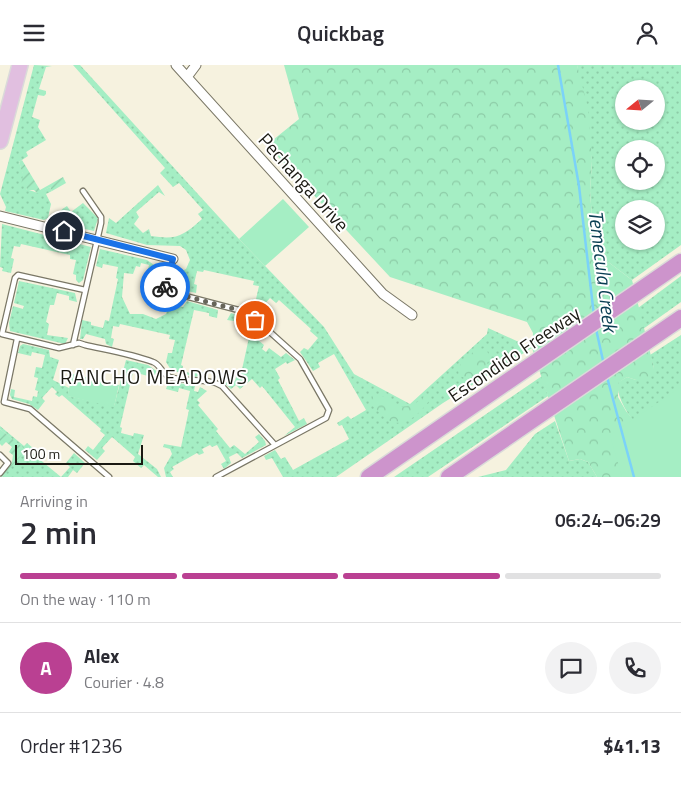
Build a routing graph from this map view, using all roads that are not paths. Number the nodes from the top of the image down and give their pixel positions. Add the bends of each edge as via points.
1 (20, 65) edge
2 (176, 65) edge
3 (196, 65) edge
4 (186, 77) junction
5 (0, 141) edge
6 (83, 191) dead end
7 (0, 216) edge
8 (97, 239) junction
9 (173, 259) joint
10 (681, 262) edge
11 (85, 290) junction
12 (412, 315) dead end
13 (681, 318) edge
14 (17, 339) junction
15 (73, 345) junction
16 (275, 445) junction
17 (0, 455) edge
18 (0, 473) edge
19 (109, 477) edge
20 (216, 477) edge
21 (369, 477) edge
22 (449, 477) edge

1 - 5 main road
2 - 4 street, Pechanga Drive
3 - 4 street
4 - 12 street, Pechanga Drive via 383,294
6 - 8 lane via 101,217
7 - 8 street
8 - 9 street
8 - 11 lane
9 - 16 lane via 166,291 246,312 300,359 329,410 326,418
10 - 21 highway, Escondido Freeway
11 - 14 lane via 18,275 2,334
11 - 15 lane
13 - 22 highway
14 - 15 lane via 59,348
14 - 19 lane via 4,402 30,409
15 - 16 lane via 156,362 170,377 198,382 212,380 222,386
16 - 20 lane
17 - 18 lane via 8,463

